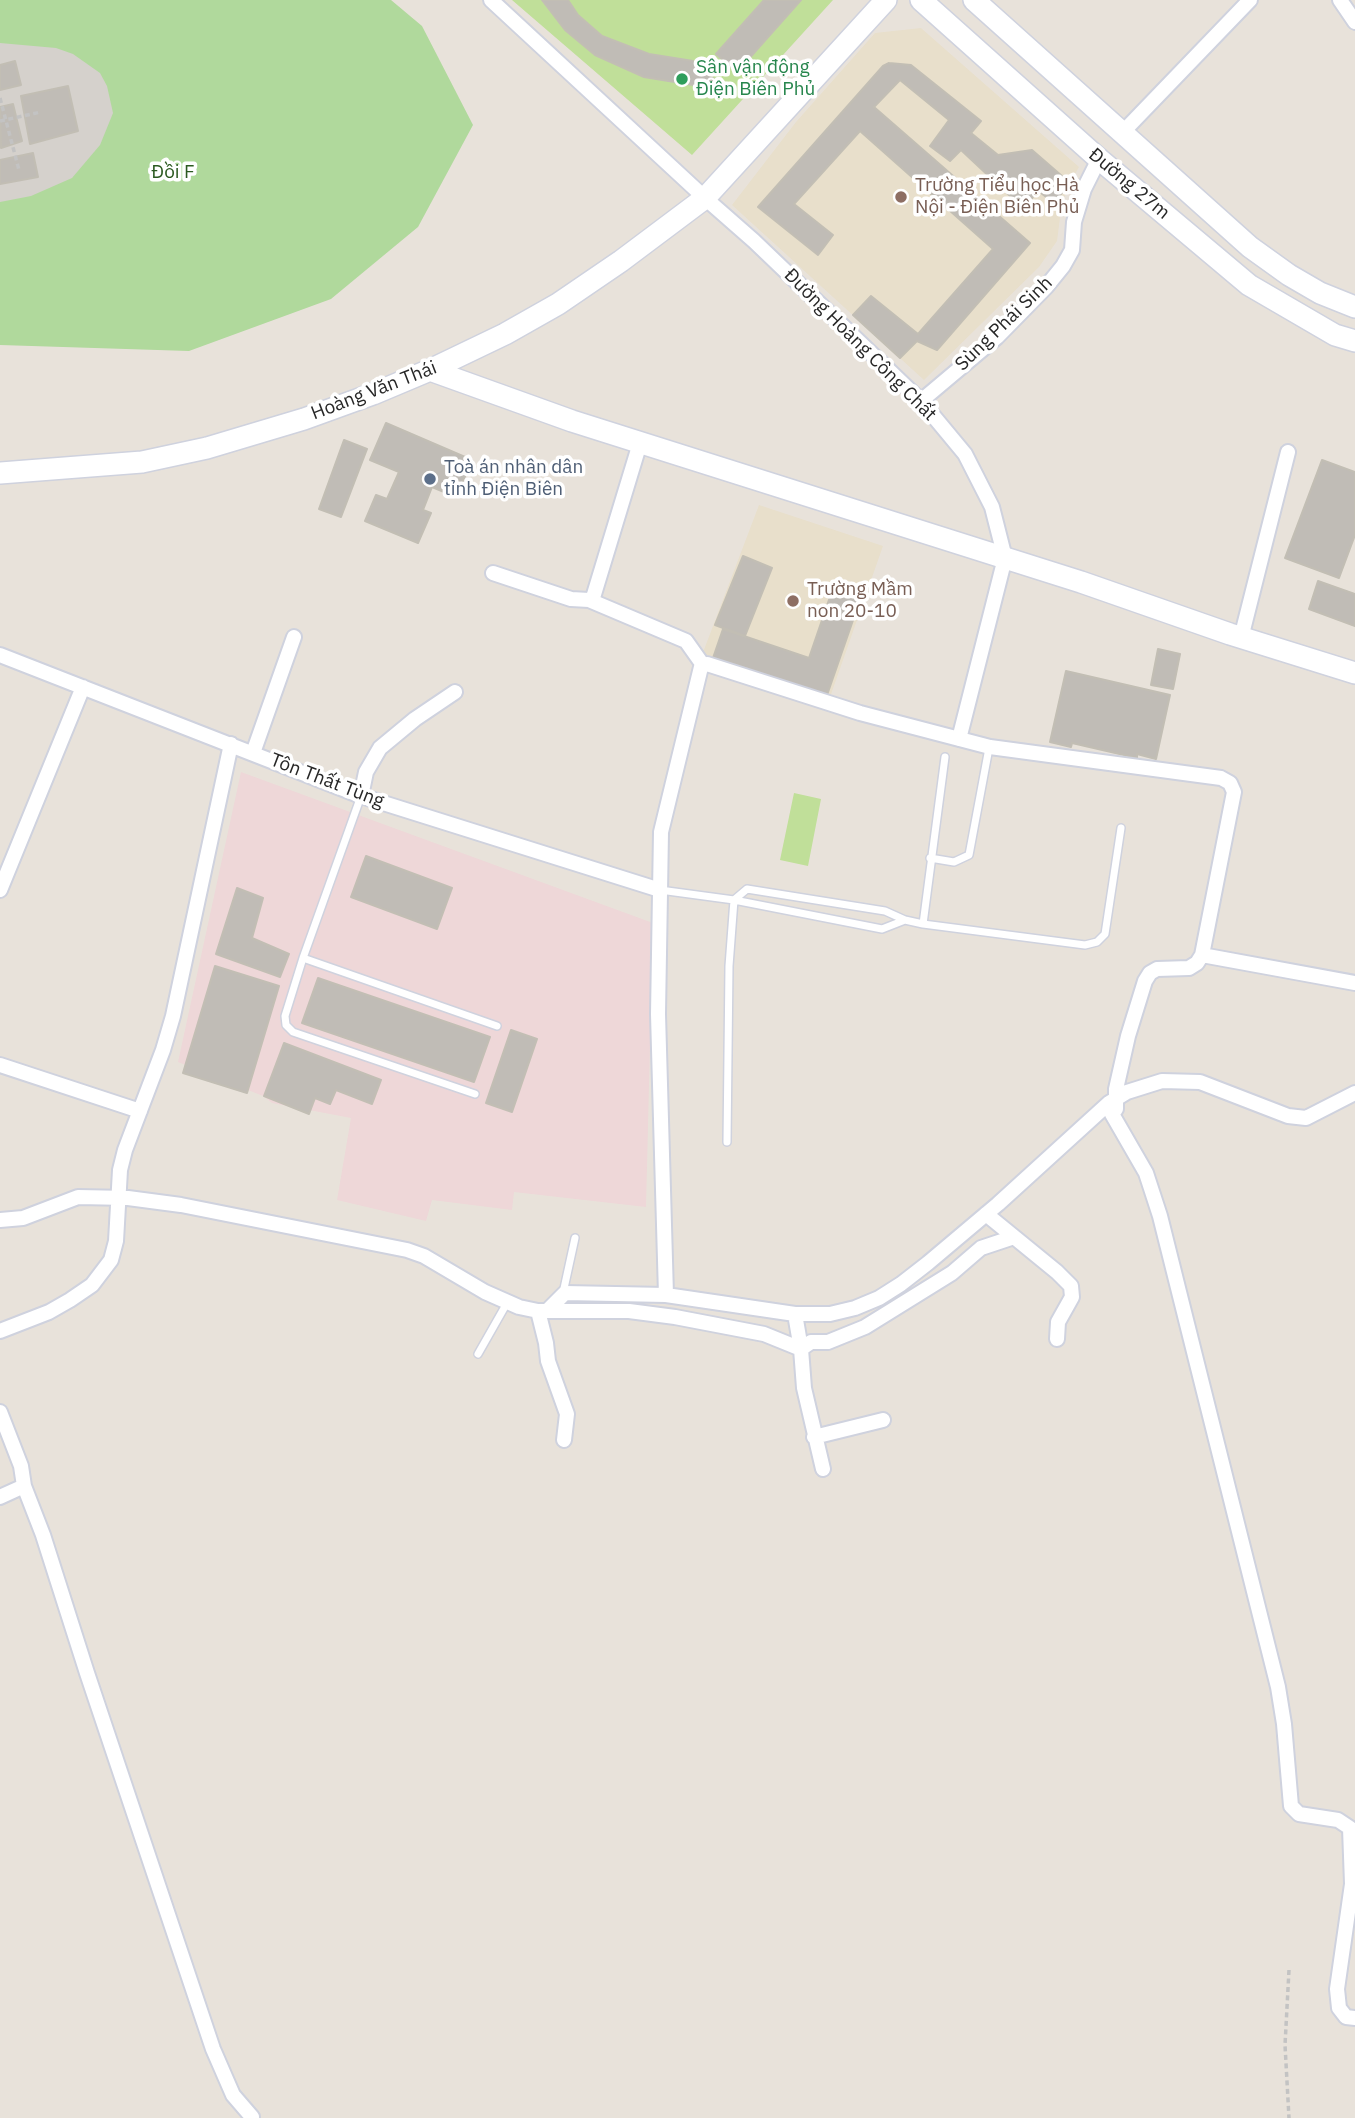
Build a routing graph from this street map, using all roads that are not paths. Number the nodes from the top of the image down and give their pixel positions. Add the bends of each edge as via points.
1 (491, 0) edge
2 (886, 0) edge
3 (920, 0) edge
4 (974, 0) edge
5 (1250, 0) edge
6 (1340, 0) edge
7 (1355, 22) edge
8 (1040, 60) junction
9 (1018, 86) junction
10 (1122, 133) junction
11 (1099, 159) junction
12 (705, 198) junction
13 (1355, 307) edge
14 (1355, 341) edge
15 (430, 370) junction
16 (921, 401) junction
17 (640, 443) junction
18 (1288, 452) dead end
19 (0, 473) edge
20 (1005, 558) junction
21 (493, 573) dead end
22 (592, 601) junction
23 (294, 637) dead end
24 (1241, 638) junction
25 (0, 654) edge
26 (704, 666) junction
27 (1355, 673) edge
28 (83, 687) junction
29 (455, 692) dead end
30 (959, 738) junction
31 (231, 744) junction
32 (989, 747) junction
33 (253, 753) junction
34 (945, 757) dead end
35 (360, 796) junction
36 (1121, 828) dead end
37 (930, 859) junction
38 (0, 890) edge
39 (660, 890) junction
40 (734, 900) junction
41 (905, 920) junction
42 (923, 924) junction
43 (1202, 956) junction
44 (303, 958) junction
45 (1355, 983) edge
46 (497, 1026) dead end
47 (0, 1065) edge
48 (1355, 1093) edge
49 (475, 1094) dead end
50 (1115, 1100) junction
51 (140, 1111) junction
52 (727, 1142) dead end
53 (118, 1198) junction
54 (986, 1214) junction
55 (0, 1220) edge
56 (1014, 1237) junction
57 (575, 1238) dead end
58 (563, 1294) junction
59 (666, 1295) junction
60 (507, 1303) junction
61 (542, 1311) junction
62 (795, 1314) junction
63 (0, 1331) edge
64 (1057, 1339) dead end
65 (801, 1349) junction
66 (478, 1354) dead end
67 (0, 1412) edge
68 (883, 1420) dead end
69 (814, 1437) junction
70 (564, 1440) dead end
71 (822, 1469) dead end
72 (24, 1486) junction
73 (0, 1497) edge
74 (1349, 1822) edge
75 (1355, 2018) edge
76 (252, 2117) edge

1 - 12 street, Đường Hoàng Công Chất
2 - 12 street, Hoàng Văn Thái
3 - 9 street, Đường 27m
4 - 8 street, Đường 27m
5 - 10 street
6 - 7 street
8 - 9 street
8 - 10 street, Đường 27m
9 - 11 street, Đường 27m
10 - 11 street
10 - 13 street, Đường 27m via 1250,247 1320,293
11 - 14 street, Đường 27m via 1249,285 1335,335
11 - 16 street, Sùng Phái Sinh via 1084,190 1074,222 1072,250 1063,266 996,337
12 - 15 street, Hoàng Văn Thái via 558,303
12 - 16 street, Đường Hoàng Công Chất
15 - 17 street
15 - 19 street, Hoàng Văn Thái via 304,419 207,447 142,462
16 - 20 street, Đường Hoàng Công Chất via 965,454 992,507
17 - 20 street
17 - 22 street
18 - 24 street
20 - 24 street
20 - 30 street
21 - 22 street via 571,599
22 - 26 street via 686,641
23 - 33 street
24 - 27 street
25 - 28 street, Tôn Thất Tùng
26 - 30 street
26 - 39 street via 699,669 661,832
28 - 31 street, Tôn Thất Tùng
28 - 38 street
29 - 35 street via 380,748 366,772
30 - 32 street
31 - 33 street, Tôn Thất Tùng
31 - 51 street via 173,1016
32 - 37 lane via 969,855 954,862
32 - 43 street via 1230,783 1234,792
33 - 35 street, Tôn Thất Tùng
34 - 37 lane
35 - 39 street, Tôn Thất Tùng
35 - 44 lane
36 - 42 lane via 1105,934 1097,943
37 - 42 lane
39 - 40 lane
39 - 59 street via 658,1014
40 - 41 lane via 882,929
40 - 41 lane via 747,889 885,911
40 - 52 lane
41 - 42 lane
43 - 45 street
43 - 50 street via 1189,968 1150,973 1128,1036
44 - 46 lane
44 - 49 lane via 285,1016 293,1032
47 - 51 street
48 - 50 street via 1306,1118 1288,1116 1200,1082 1162,1081
50 - 54 street
50 - 74 street via 1112,1114 1146,1173 1160,1216 1278,1688 1291,1806 1299,1814
51 - 53 street via 125,1150
53 - 55 street via 78,1197 23,1218
53 - 60 street via 181,1205 407,1250
53 - 63 street via 116,1241 111,1260 97,1279 49,1312
54 - 56 street
54 - 62 street via 879,1298 830,1314
56 - 64 street via 1071,1286 1072,1297 1058,1322
56 - 65 street via 981,1248 952,1273 865,1327
57 - 58 lane
58 - 59 street
58 - 61 street
59 - 62 street
60 - 61 street
60 - 66 lane
61 - 65 street via 629,1311 675,1317 764,1334
61 - 70 street via 548,1361 567,1414
62 - 65 street
65 - 69 street
67 - 72 street
68 - 69 street
69 - 71 street
72 - 73 street
72 - 76 street via 213,2049 233,2095
74 - 75 street via 1352,1884 1337,1989 1339,2008 1346,2017

